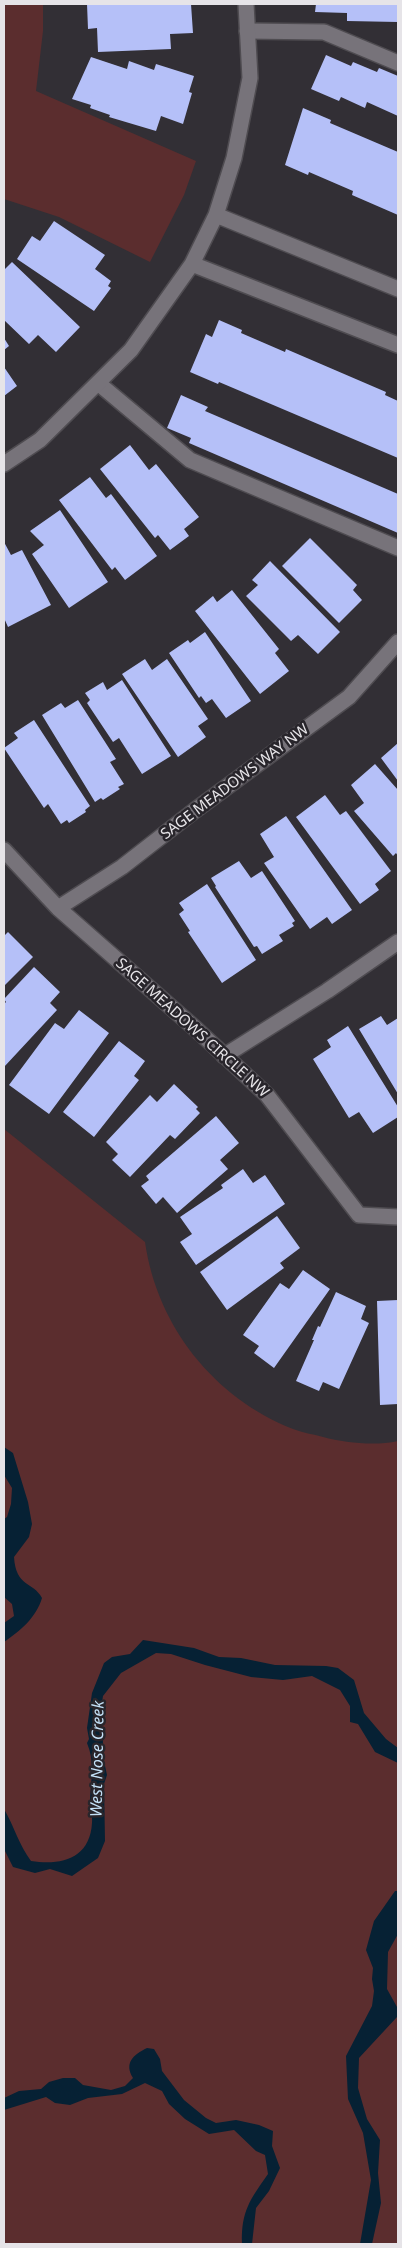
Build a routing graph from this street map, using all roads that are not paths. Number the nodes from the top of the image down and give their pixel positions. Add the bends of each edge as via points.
1 (246, 4) edge
2 (247, 31) junction
3 (398, 63) edge
4 (216, 215) junction
5 (192, 264) junction
6 (398, 289) edge
7 (398, 345) edge
8 (98, 384) junction
9 (4, 464) edge
10 (398, 548) edge
11 (398, 642) edge
12 (4, 850) edge
13 (58, 908) junction
14 (398, 942) edge
15 (224, 1056) junction
16 (398, 1217) edge

1 - 2 street
2 - 3 street via 324,32
2 - 4 street via 250,78 234,158
4 - 5 street
4 - 6 street
5 - 7 street
5 - 8 street via 131,350
8 - 9 street via 40,440
8 - 10 street via 190,460
11 - 13 street, SAGE MEADOWS WAY NW via 349,697 122,867
12 - 13 street, SAGE MEADOWS CIRCLE NW
13 - 15 street, SAGE MEADOWS CIRCLE NW
14 - 15 street
15 - 16 street, SAGE MEADOWS CIRCLE NW via 267,1095 359,1215

